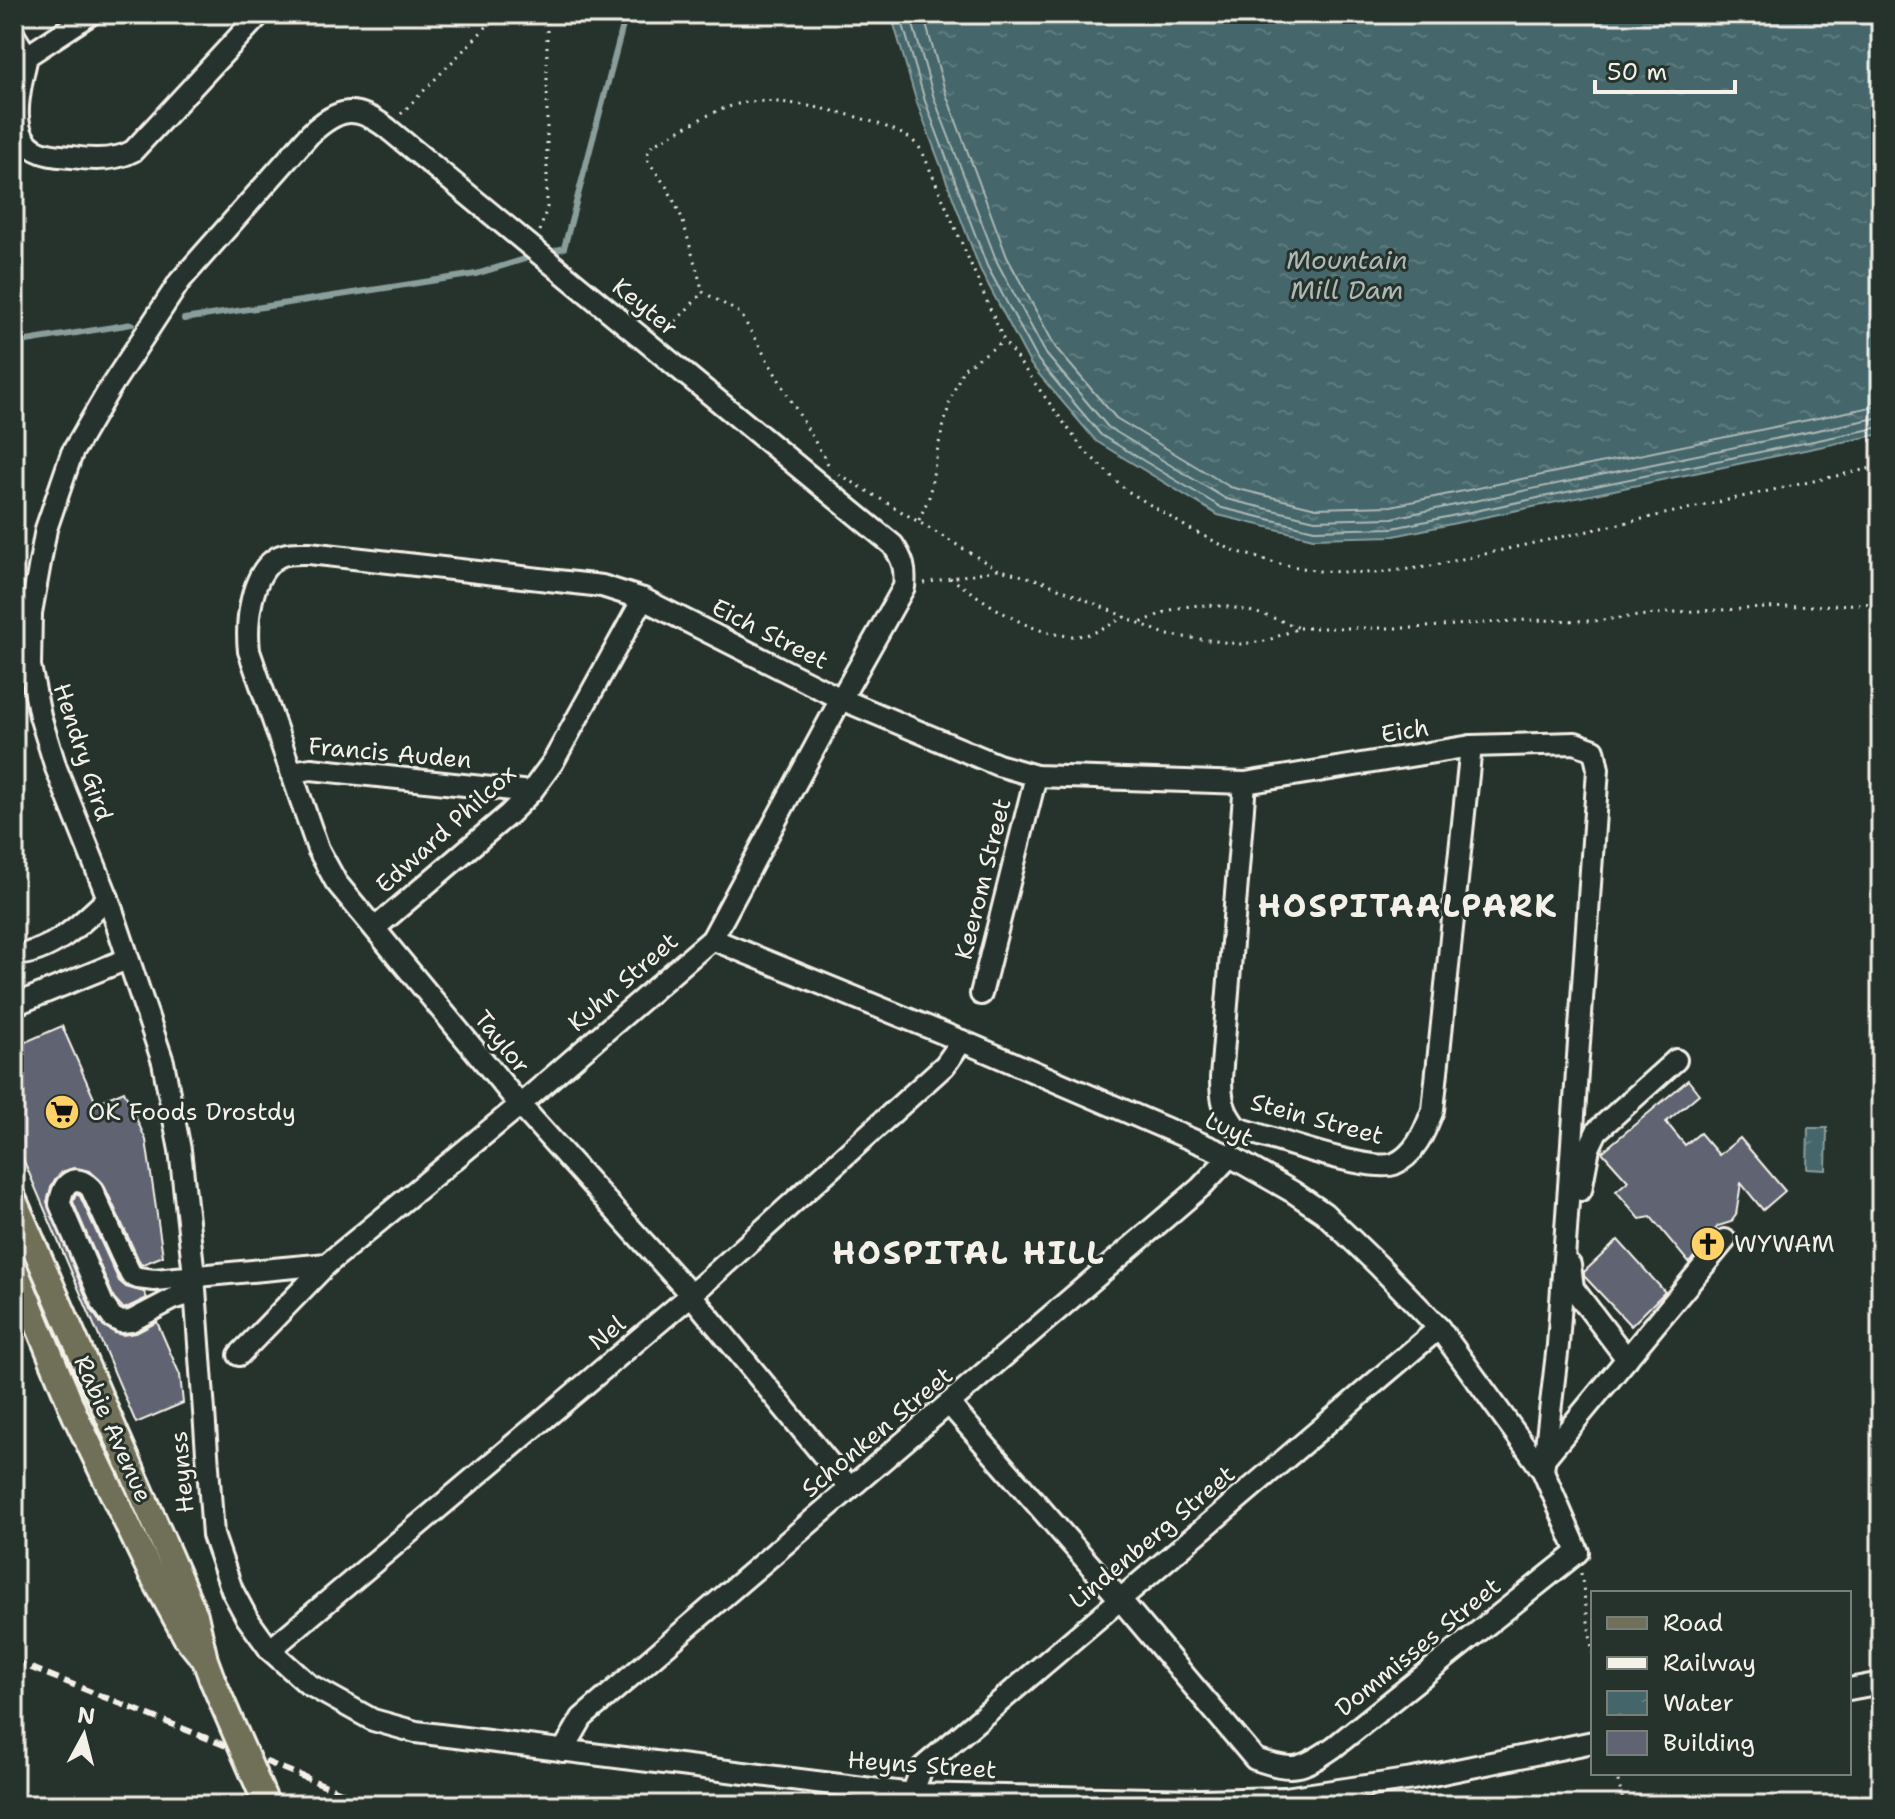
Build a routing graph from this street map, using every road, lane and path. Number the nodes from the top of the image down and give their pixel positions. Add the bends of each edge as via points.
1 (91, 14) edge
2 (260, 14) edge
3 (499, 14) edge
4 (547, 14) edge
5 (14, 35) edge
6 (27, 56) junction
7 (362, 113) joint
8 (387, 128) junction
9 (535, 250) junction
10 (703, 292) junction
11 (1004, 341) junction
12 (653, 347) junction
13 (788, 458) junction
14 (1881, 466) edge
15 (831, 471) junction
16 (919, 520) junction
17 (267, 565) joint
18 (997, 569) junction
19 (950, 578) junction
20 (904, 587) junction
21 (643, 599) junction
22 (1881, 603) edge
23 (1125, 617) junction
24 (1140, 623) junction
25 (1299, 628) junction
26 (841, 699) junction
27 (1471, 746) junction
28 (292, 772) junction
29 (1036, 776) junction
30 (1245, 783) junction
31 (531, 792) junction
32 (108, 898) junction
33 (375, 928) junction
34 (712, 939) junction
35 (14, 955) edge
36 (127, 959) junction
37 (981, 994) dead end
38 (14, 1005) edge
39 (962, 1041) junction
40 (1676, 1060) dead end
41 (520, 1105) junction
42 (1230, 1156) junction
43 (14, 1200) edge
44 (1725, 1240) dead end
45 (327, 1264) junction
46 (14, 1267) edge
47 (194, 1284) junction
48 (691, 1295) junction
49 (1439, 1328) junction
50 (239, 1355) dead end
51 (1627, 1359) junction
52 (950, 1405) junction
53 (1544, 1465) junction
54 (850, 1488) junction
55 (1578, 1552) junction
56 (1119, 1598) junction
57 (1591, 1642) edge
58 (270, 1650) junction
59 (208, 1670) junction
60 (1881, 1683) edge
61 (1851, 1689) edge
62 (1591, 1742) edge
63 (563, 1751) junction
64 (1616, 1775) edge
65 (912, 1794) junction
66 (266, 1804) edge
67 (1624, 1805) edge

1 - 6 street
2 - 6 street via 124,156 56,156 38,152 24,140 18,122
3 - 8 path
4 - 9 path via 547,207
5 - 6 street
7 - 8 street, Keyter
7 - 32 street, Hendry Gird via 333,115 310,134 180,281 72,453 46,529 31,613 30,666 56,768
8 - 9 street, Keyter
9 - 12 street, Keyter
10 - 11 path via 682,218 648,161 649,148 743,103 827,109 891,129 922,151
10 - 12 path
10 - 15 path via 740,313
11 - 14 path via 1083,449 1126,490 1232,550 1319,571 1375,573 1426,567
11 - 16 path via 963,369
12 - 13 street, Keyter
13 - 15 path
13 - 20 street, Keyter via 893,545 905,570
15 - 16 path
16 - 18 path
17 - 21 street, Eich Street via 281,555 309,553 602,586
17 - 28 street, Taylor via 250,603 246,629
18 - 19 path
18 - 23 path via 1042,581
19 - 20 path
19 - 23 path via 1024,625 1072,636 1098,631
20 - 26 street, Kuhn Street
21 - 26 street, Eich Street
21 - 31 street, Edward Philcox
22 - 25 path via 1593,621
23 - 24 path
24 - 25 path via 1167,635 1240,644
24 - 25 path via 1177,608 1213,606 1272,616
26 - 29 street, Eich Street
26 - 34 street, Kuhn Street
27 - 30 street, Eich
27 - 30 street, Stein Street via 1433,1110 1411,1153 1393,1164 1359,1162 1237,1128 1226,1115 1221,1078
27 - 53 street, Eich via 1575,743 1594,750 1598,769 1558,1345
28 - 31 street, Francis Auden via 311,769
28 - 33 street, Taylor via 318,849 336,882
29 - 30 street, Eich Street
29 - 37 street, Keerom Street
31 - 33 street, Edward Philcox
32 - 35 street via 74,931
32 - 36 street, Hendry Gird
33 - 41 street, Taylor
34 - 39 street, Luyt
34 - 41 street, Kuhn Street
36 - 38 street
36 - 47 street, Hendry Gird via 163,1062 180,1150
39 - 42 street, Luyt
39 - 48 street, Nel via 945,1065
40 - 51 street via 1597,1131 1584,1167 1571,1283
41 - 45 street, Kuhn Street
41 - 48 street, Taylor
42 - 49 street, Luyt via 1324,1213
42 - 52 street, Schonken Street
43 - 59 main road, Rabie Avenue via 195,1615
44 - 51 street
45 - 47 street
45 - 50 street, Kuhn Street
46 - 59 main road, Rabie Avenue via 130,1530
47 - 47 street via 131,1321 112,1317 60,1204 66,1184 83,1180 91,1188 131,1275
47 - 58 street, Heynss via 213,1535 232,1590
48 - 54 street, Taylor
48 - 58 street, Nel
49 - 53 street, Luyt
49 - 56 street, Lindenberg Street
51 - 53 street
52 - 54 street, Schonken Street
52 - 56 street
53 - 55 street, Luyt
54 - 63 street, Schonken Street via 582,1718
55 - 56 street, Dommisses Street via 1334,1747 1310,1764 1284,1769 1255,1759
55 - 57 path
56 - 65 street, Lindenberg Street via 922,1768
58 - 63 street, Heyns Street via 308,1684 373,1720 416,1732
59 - 66 main road, Rabie Avenue, bridge
60 - 61 street
62 - 65 street, Heyns Street via 1413,1779 1285,1798
63 - 65 street, Heyns Street
64 - 67 path

